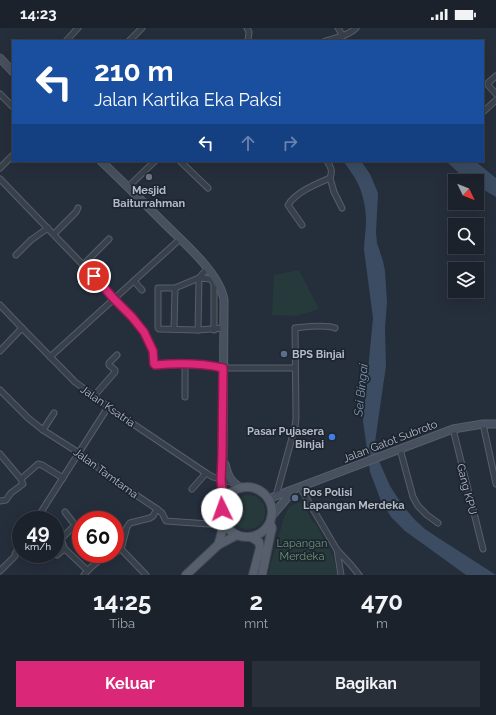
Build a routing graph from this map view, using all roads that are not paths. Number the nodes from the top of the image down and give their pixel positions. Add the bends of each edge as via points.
1 (78, 28) edge
2 (142, 28) edge
3 (248, 28) edge
4 (338, 28) edge
5 (356, 28) edge
6 (343, 36) junction
7 (67, 40) edge
8 (130, 40) edge
9 (248, 40) edge
10 (329, 40) edge
11 (0, 58) edge
12 (12, 71) edge
13 (496, 76) edge
14 (496, 94) edge
15 (1, 98) edge
16 (496, 100) edge
17 (12, 106) edge
18 (484, 111) edge
19 (12, 156) edge
20 (102, 162) edge
21 (154, 162) edge
22 (181, 162) edge
23 (328, 162) edge
24 (0, 168) edge
25 (330, 178) junction
26 (0, 179) edge
27 (128, 187) junction
28 (208, 188) dead end
29 (78, 208) dead end
30 (342, 208) dead end
31 (302, 225) dead end
32 (48, 228) junction
33 (54, 234) junction
34 (109, 239) dead end
35 (180, 239) junction
36 (16, 255) dead end
37 (83, 264) junction
38 (207, 268) junction
39 (199, 278) junction
40 (134, 281) junction
41 (217, 287) junction
42 (174, 288) junction
43 (142, 290) dead end
44 (114, 299) junction
45 (0, 304) edge
46 (22, 328) junction
47 (224, 328) junction
48 (335, 328) dead end
49 (174, 329) junction
50 (198, 330) junction
51 (214, 330) junction
52 (0, 352) edge
53 (117, 355) dead end
54 (50, 357) junction
55 (185, 364) junction
56 (223, 368) junction
57 (295, 368) junction
58 (0, 390) edge
59 (94, 396) junction
60 (185, 397) dead end
61 (108, 407) junction
62 (54, 413) dead end
63 (483, 424) junction
64 (496, 424) edge
65 (453, 429) junction
66 (43, 430) junction
67 (400, 449) junction
68 (79, 453) junction
69 (0, 454) edge
70 (222, 456) junction
71 (206, 473) junction
72 (63, 478) junction
73 (21, 479) junction
74 (221, 480) junction
75 (496, 484) edge
76 (237, 486) junction
77 (298, 488) junction
78 (192, 489) dead end
79 (276, 496) junction
80 (268, 499) junction
81 (0, 501) edge
82 (224, 502) junction
83 (157, 509) junction
84 (43, 511) edge
85 (65, 512) dead end
86 (222, 516) junction
87 (270, 520) junction
88 (438, 523) dead end
89 (223, 525) junction
90 (237, 535) junction
91 (251, 537) junction
92 (64, 538) edge
93 (124, 538) edge
94 (218, 545) junction
95 (483, 549) dead end
96 (64, 550) edge
97 (337, 550) junction
98 (124, 552) edge
99 (12, 559) edge
100 (96, 563) edge
101 (88, 570) junction
102 (0, 571) edge
103 (84, 575) edge
104 (146, 575) edge
105 (186, 575) edge
106 (253, 575) edge
107 (262, 575) edge
108 (341, 575) edge
109 (359, 575) edge

1 - 7 street
2 - 8 street
3 - 9 street
4 - 6 street
5 - 6 street
6 - 10 street
11 - 12 street
13 - 14 street via 488,83
15 - 17 street
16 - 18 street
19 - 24 street
20 - 27 street
21 - 27 street
22 - 28 street
23 - 25 street via 332,170
25 - 30 street
25 - 31 street via 311,186 289,204
26 - 32 street
27 - 35 street
29 - 33 street
32 - 33 street
32 - 36 street
33 - 37 street
34 - 37 street
35 - 38 street
35 - 40 street
37 - 44 street
38 - 39 street
38 - 41 street
39 - 41 street via 211,279
39 - 42 street
39 - 50 street
40 - 43 street
40 - 44 street
41 - 47 street via 223,292
41 - 51 street
42 - 49 street
42 - 49 street via 157,289 158,328
44 - 54 street
44 - 55 street via 144,332 153,351 155,365
45 - 46 street, Jalan Ksatria
46 - 52 street
46 - 54 street, Jalan Ksatria
47 - 51 street
47 - 56 street
48 - 57 street via 295,328
49 - 50 street
50 - 51 street
53 - 59 street via 109,364 115,372
54 - 59 street, Jalan Ksatria via 75,382
55 - 56 street
55 - 60 street
56 - 57 street
56 - 70 street
57 - 79 street via 295,427
58 - 66 street, Jalan Tamtama
59 - 61 street, Jalan Ksatria
61 - 68 street
61 - 71 street, Jalan Ksatria
62 - 66 street
63 - 64 street, Jalan Gatot Subroto
63 - 65 street, Jalan Gatot Subroto
63 - 75 street
65 - 67 street, Jalan Gatot Subroto
65 - 95 street, Gang KPU
66 - 68 street, Jalan Tamtama
67 - 77 street, Jalan Gatot Subroto
67 - 88 street via 413,497 418,506
68 - 72 street
68 - 83 street, Jalan Tamtama
69 - 73 street
70 - 74 street
70 - 76 street via 229,477
71 - 74 street, Jalan Ksatria
71 - 78 street
72 - 73 street via 38,464
72 - 84 street
73 - 81 street via 23,484 6,500
74 - 76 street, Jalan Ksatria
74 - 82 street
76 - 80 main road via 259,490
76 - 82 main road
77 - 79 street, Jalan Gatot Subroto
77 - 87 street, Jalan Gatot Subroto
77 - 97 street
79 - 80 street, Jalan Gatot Subroto
80 - 87 main road via 271,508
82 - 86 main road
83 - 89 street, Jalan Tamtama via 169,522
83 - 93 street via 150,518 130,523
85 - 92 street via 75,525
86 - 89 main road
86 - 90 main road via 229,529
87 - 91 main road via 266,528
87 - 107 main road via 272,532
89 - 94 main road
90 - 91 main road
90 - 94 main road
91 - 106 main road via 259,542 260,548
94 - 105 main road
96 - 101 street
97 - 108 street
97 - 109 street
98 - 104 street
99 - 102 street
100 - 101 street
101 - 103 street

